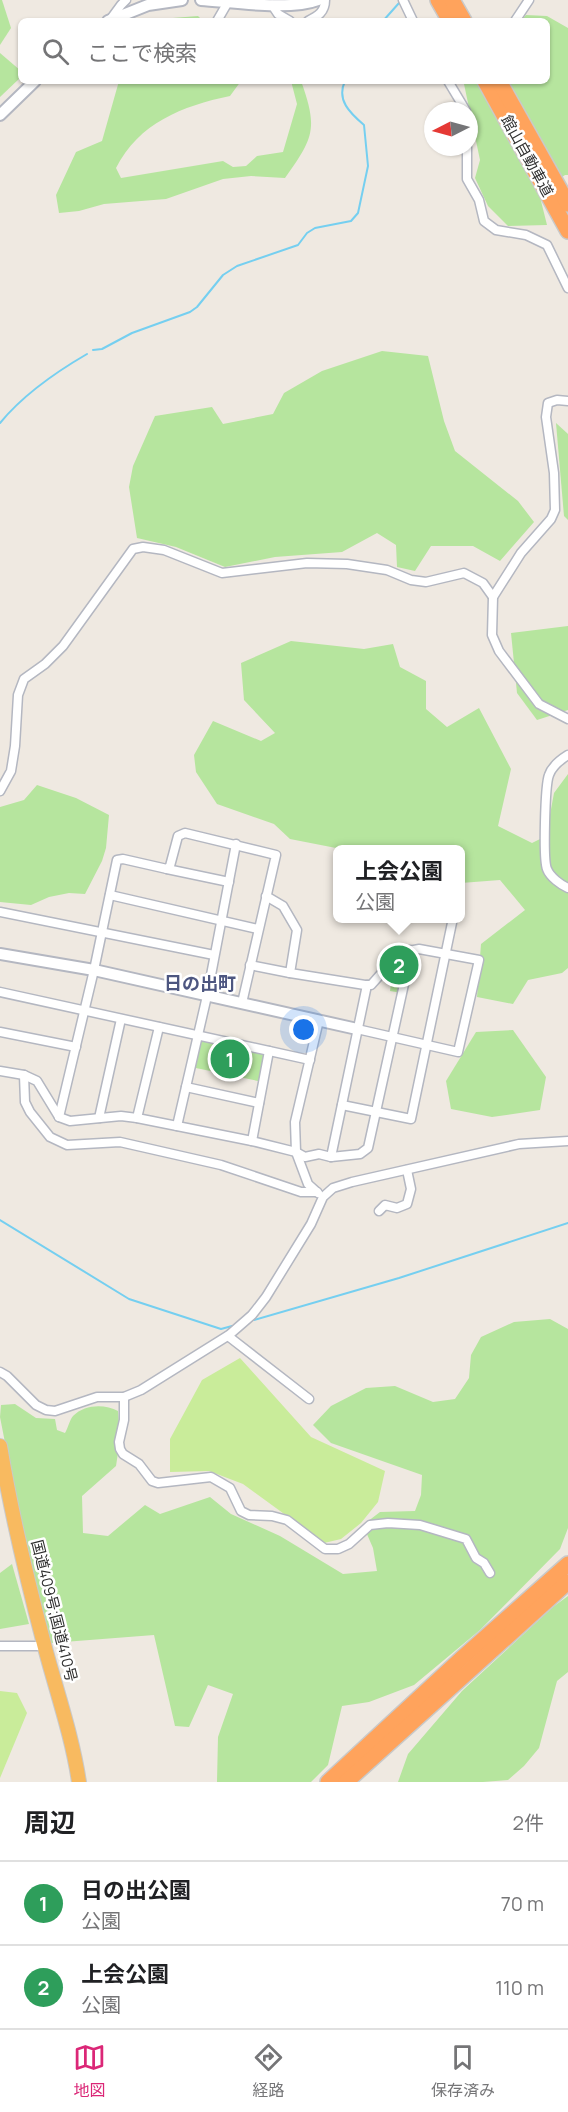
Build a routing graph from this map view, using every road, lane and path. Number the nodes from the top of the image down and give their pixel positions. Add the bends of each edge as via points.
1 (126, 0) edge
2 (180, 0) edge
3 (201, 0) edge
4 (318, 0) edge
5 (325, 0) edge
6 (403, 0) edge
7 (438, 0) edge
8 (452, 0) edge
9 (529, 0) edge
10 (228, 2) junction
11 (272, 5) junction
12 (111, 18) edge
13 (114, 18) edge
14 (219, 18) edge
15 (285, 18) edge
16 (313, 18) edge
17 (412, 18) edge
18 (448, 18) edge
19 (462, 18) edge
20 (516, 18) edge
21 (32, 84) edge
22 (450, 84) edge
23 (487, 84) edge
24 (501, 84) edge
25 (461, 102) edge
26 (0, 115) edge
27 (466, 156) edge
28 (568, 204) edge
29 (568, 231) edge
30 (568, 288) edge
31 (568, 401) edge
32 (493, 597) junction
33 (568, 719) edge
34 (568, 755) edge
35 (0, 791) edge
36 (236, 844) junction
37 (167, 869) junction
38 (229, 882) junction
39 (568, 888) edge
40 (110, 895) junction
41 (266, 896) junction
42 (0, 912) edge
43 (221, 920) junction
44 (452, 923) edge
45 (258, 929) junction
46 (102, 932) junction
47 (410, 951) junction
48 (0, 954) edge
49 (446, 954) junction
50 (214, 955) junction
51 (250, 965) junction
52 (94, 970) junction
53 (290, 972) junction
54 (368, 985) junction
55 (0, 992) edge
56 (207, 996) junction
57 (242, 1003) junction
58 (84, 1011) junction
59 (121, 1019) junction
60 (319, 1020) junction
61 (159, 1027) junction
62 (357, 1029) junction
63 (0, 1032) edge
64 (198, 1035) junction
65 (393, 1037) junction
66 (426, 1045) junction
67 (76, 1047) junction
68 (269, 1051) junction
69 (310, 1060) junction
70 (0, 1071) edge
71 (24, 1075) junction
72 (186, 1087) junction
73 (259, 1102) junction
74 (342, 1105) junction
75 (376, 1112) junction
76 (59, 1117) junction
77 (99, 1118) junction
78 (137, 1118) junction
79 (177, 1126) junction
80 (252, 1141) junction
81 (568, 1141) edge
82 (296, 1152) junction
83 (331, 1157) junction
84 (407, 1170) junction
85 (320, 1194) junction
86 (379, 1211) dead end
87 (228, 1336) junction
88 (0, 1372) edge
89 (124, 1397) junction
90 (309, 1399) dead end
91 (0, 1446) edge
92 (568, 1564) edge
93 (490, 1573) dead end
94 (568, 1582) edge
95 (0, 1646) edge
96 (45, 1646) junction
97 (79, 1782) edge
98 (328, 1782) edge
99 (346, 1782) edge

1 - 12 street
2 - 13 street via 148,5
3 - 10 street
4 - 11 street
5 - 16 street via 320,14
6 - 17 street
7 - 18 highway
8 - 19 highway
9 - 20 street
10 - 11 street
10 - 14 street
11 - 15 street
21 - 26 street
22 - 25 street
23 - 29 highway, 館山自動車道
24 - 28 highway, 館山自動車道
27 - 30 street via 467,179 479,200 484,221 496,230 526,235 547,245
31 - 32 street via 548,403 547,410 555,510
32 - 33 street via 492,635 499,651 539,704
32 - 35 street via 483,583 464,573 426,582 387,570 307,563 222,573 164,550 133,549 63,646 24,679 18,695 11,771
34 - 39 street via 548,777 546,817 547,869
36 - 37 street via 186,832 180,834
36 - 38 street
36 - 41 street via 276,855
37 - 38 street
37 - 40 street via 117,860
38 - 43 street
40 - 43 street
40 - 46 street
41 - 45 street
41 - 53 street via 283,906 297,930
42 - 46 street
43 - 45 street
43 - 50 street
44 - 49 street
45 - 51 street
46 - 50 street
46 - 52 street
47 - 49 street
47 - 54 street via 399,955
47 - 65 street
48 - 52 street
49 - 66 street
49 - 66 street via 479,960 458,1052
50 - 56 street
51 - 53 street
51 - 57 street
52 - 56 street
52 - 58 street
53 - 54 street
54 - 62 street
55 - 58 street
56 - 57 street
56 - 64 street
57 - 60 street
58 - 59 street
58 - 67 street
59 - 61 street
59 - 77 street
60 - 62 street
60 - 69 street
61 - 64 street
61 - 78 street
62 - 65 street
62 - 74 street
63 - 67 street
64 - 68 street
64 - 72 street
65 - 66 street
65 - 75 street
66 - 75 street via 411,1119
67 - 76 street
68 - 69 street
68 - 73 street
69 - 82 street via 295,1122
70 - 71 street
71 - 76 street via 37,1081
71 - 85 street via 25,1102 30,1112 50,1137 67,1145 120,1142 221,1165 301,1192
72 - 73 street
72 - 79 street
73 - 80 street
74 - 75 street
74 - 83 street
75 - 83 street via 366,1151
76 - 77 street via 70,1121
77 - 78 street
78 - 79 street
79 - 80 street
80 - 82 street
81 - 84 street via 519,1144
82 - 83 street via 305,1157
82 - 85 street via 308,1184
84 - 85 street via 340,1185
84 - 86 street via 411,1189 408,1204 398,1208 385,1205
85 - 87 street via 311,1224 266,1297
87 - 89 street
87 - 90 street
88 - 89 street via 46,1410 63,1410 97,1397
89 - 93 street via 120,1449 152,1481 211,1477 230,1488 241,1511 287,1520 325,1549 349,1544 370,1525 426,1526 466,1539
91 - 96 highway, 国道409号;国道410号
92 - 98 highway
94 - 99 highway
95 - 96 street
96 - 97 highway, 国道409号;国道410号

